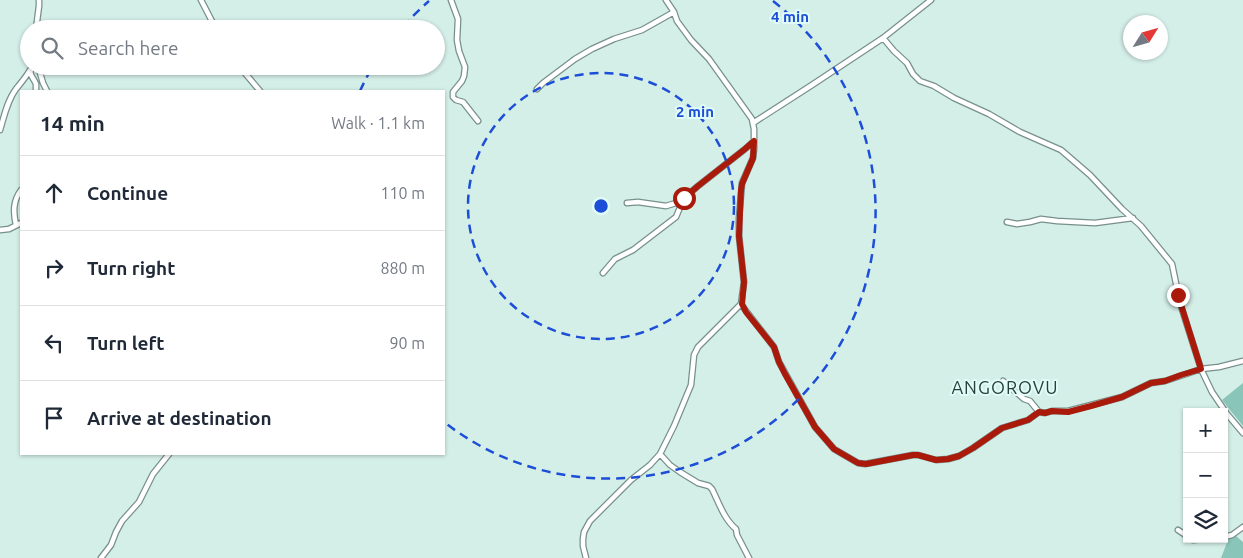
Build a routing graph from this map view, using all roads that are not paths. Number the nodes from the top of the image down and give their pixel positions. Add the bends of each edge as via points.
1 (38, 0) edge
2 (201, 0) edge
3 (451, 0) edge
4 (666, 0) edge
5 (931, 0) edge
6 (674, 12) junction
7 (37, 20) edge
8 (211, 20) edge
9 (883, 38) junction
10 (27, 75) edge
11 (31, 75) edge
12 (41, 75) edge
13 (245, 75) edge
14 (537, 89) dead end
15 (36, 90) edge
16 (46, 90) edge
17 (259, 90) edge
18 (478, 121) dead end
19 (753, 123) junction
20 (0, 130) edge
21 (754, 141) junction
22 (20, 192) edge
23 (684, 198) junction
24 (627, 203) dead end
25 (1133, 218) junction
26 (1007, 222) dead end
27 (19, 224) edge
28 (0, 230) edge
29 (603, 273) dead end
30 (742, 304) junction
31 (1243, 361) edge
32 (1201, 369) junction
33 (1003, 381) dead end
34 (1039, 412) junction
35 (1243, 433) edge
36 (660, 454) junction
37 (168, 455) edge
38 (1243, 527) edge
39 (1178, 530) dead end
40 (1183, 533) edge
41 (1228, 536) edge
42 (101, 558) edge
43 (586, 558) edge
44 (749, 558) edge

1 - 7 street
2 - 8 street
3 - 18 street via 458,19 457,40 465,67 453,97 464,102
4 - 6 street
5 - 9 street
6 - 14 street via 642,30 592,49
6 - 19 street via 677,21 751,116
9 - 19 street
9 - 25 street via 920,81 1061,150
10 - 20 street via 8,104
11 - 15 street
12 - 16 street
13 - 17 street
19 - 21 street
21 - 23 street
21 - 30 street via 753,158 741,190
22 - 27 street via 14,204 14,218
23 - 24 street via 670,206
23 - 29 street via 676,217 633,250 615,259
25 - 26 street via 1095,223 1041,219 1017,224
25 - 32 street via 1172,264 1180,303
27 - 28 street
30 - 34 street via 774,347 785,374 815,427 834,449 858,463 913,455 948,459 966,452 1002,428 1028,420
30 - 36 street via 698,347 691,385
31 - 32 street
32 - 34 street via 1151,383 1122,397 1091,406 1068,412
32 - 35 street via 1212,392
33 - 34 street
36 - 43 street via 590,521 583,539
36 - 44 street via 680,472 712,489
37 - 42 street
38 - 41 street
39 - 40 street

